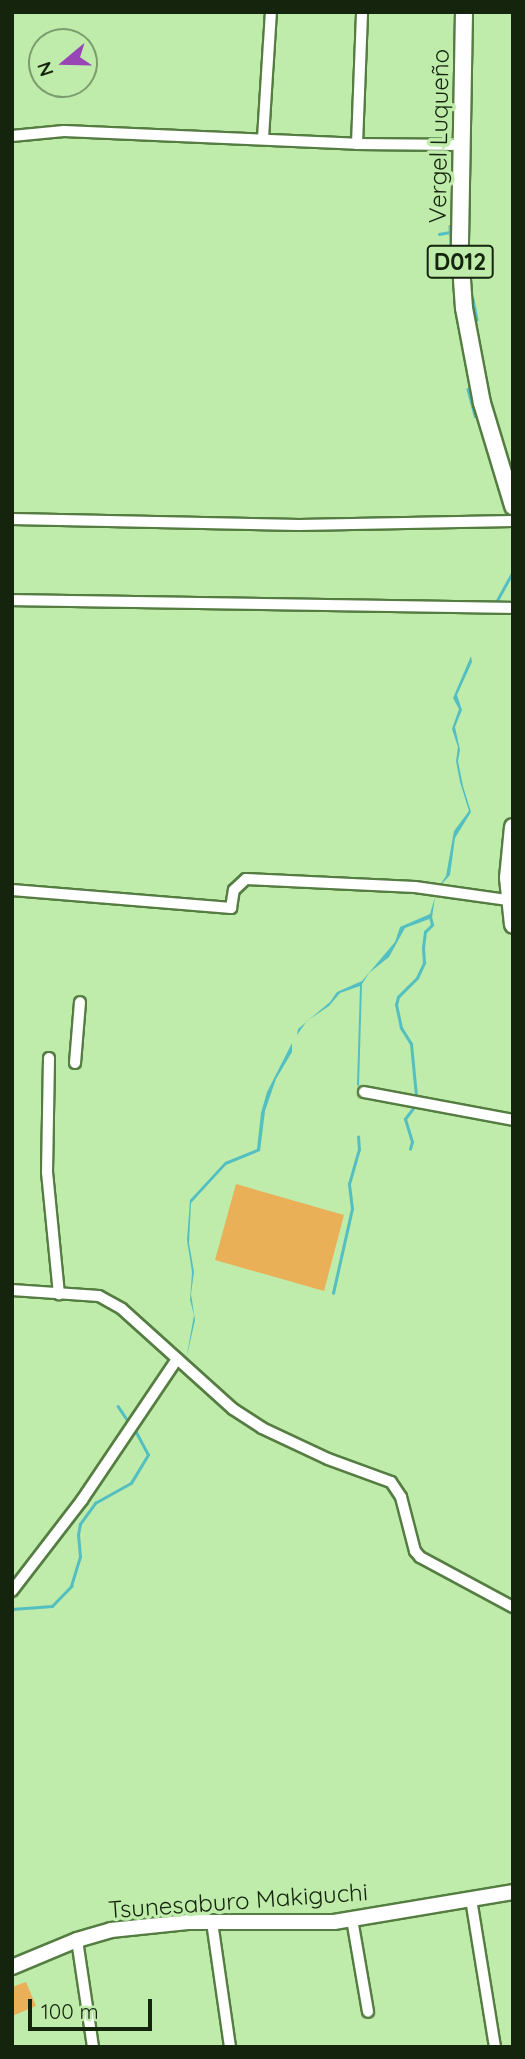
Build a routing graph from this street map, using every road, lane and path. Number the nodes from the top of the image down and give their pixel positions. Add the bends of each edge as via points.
1 (271, 12) edge
2 (362, 12) edge
3 (464, 12) edge
4 (12, 136) edge
5 (263, 138) junction
6 (357, 144) junction
7 (455, 145) junction
8 (513, 506) edge
9 (12, 519) edge
10 (513, 521) edge
11 (12, 600) edge
12 (513, 608) edge
13 (513, 827) edge
14 (12, 890) edge
15 (508, 900) junction
16 (513, 925) edge
17 (80, 1002) dead end
18 (49, 1058) dead end
19 (75, 1063) dead end
20 (364, 1092) dead end
21 (513, 1120) edge
22 (12, 1290) edge
23 (60, 1294) junction
24 (177, 1359) junction
25 (12, 1591) edge
26 (513, 1607) edge
27 (513, 1892) edge
28 (471, 1899) junction
29 (352, 1919) junction
30 (212, 1922) junction
31 (77, 1940) junction
32 (12, 1967) edge
33 (368, 2012) dead end
34 (93, 2047) edge
35 (230, 2047) edge
36 (495, 2047) edge

1 - 5 street
2 - 6 street
3 - 7 main road, Vergel Luqueño / D012
4 - 5 street via 64,131
5 - 6 street
6 - 7 street
7 - 8 main road, Vergel Luqueño / D012 via 464,308 482,403
9 - 10 street via 299,525
11 - 12 street
13 - 15 main road
14 - 15 street via 231,908 234,890 246,879 415,887
15 - 16 main road
17 - 19 street
18 - 23 street via 47,1161
20 - 21 street
22 - 23 street
23 - 24 street via 99,1296 122,1309
24 - 25 street via 82,1500
24 - 26 street via 233,1409 262,1428 391,1482 401,1497 420,1558
27 - 28 street, Tsunesaburo Makiguchi
28 - 29 street, Tsunesaburo Makiguchi
28 - 36 street
29 - 30 street, Tsunesaburo Makiguchi
29 - 33 street
30 - 31 street, Tsunesaburo Makiguchi via 141,1926
30 - 35 street
31 - 32 street, Tsunesaburo Makiguchi
31 - 34 street

